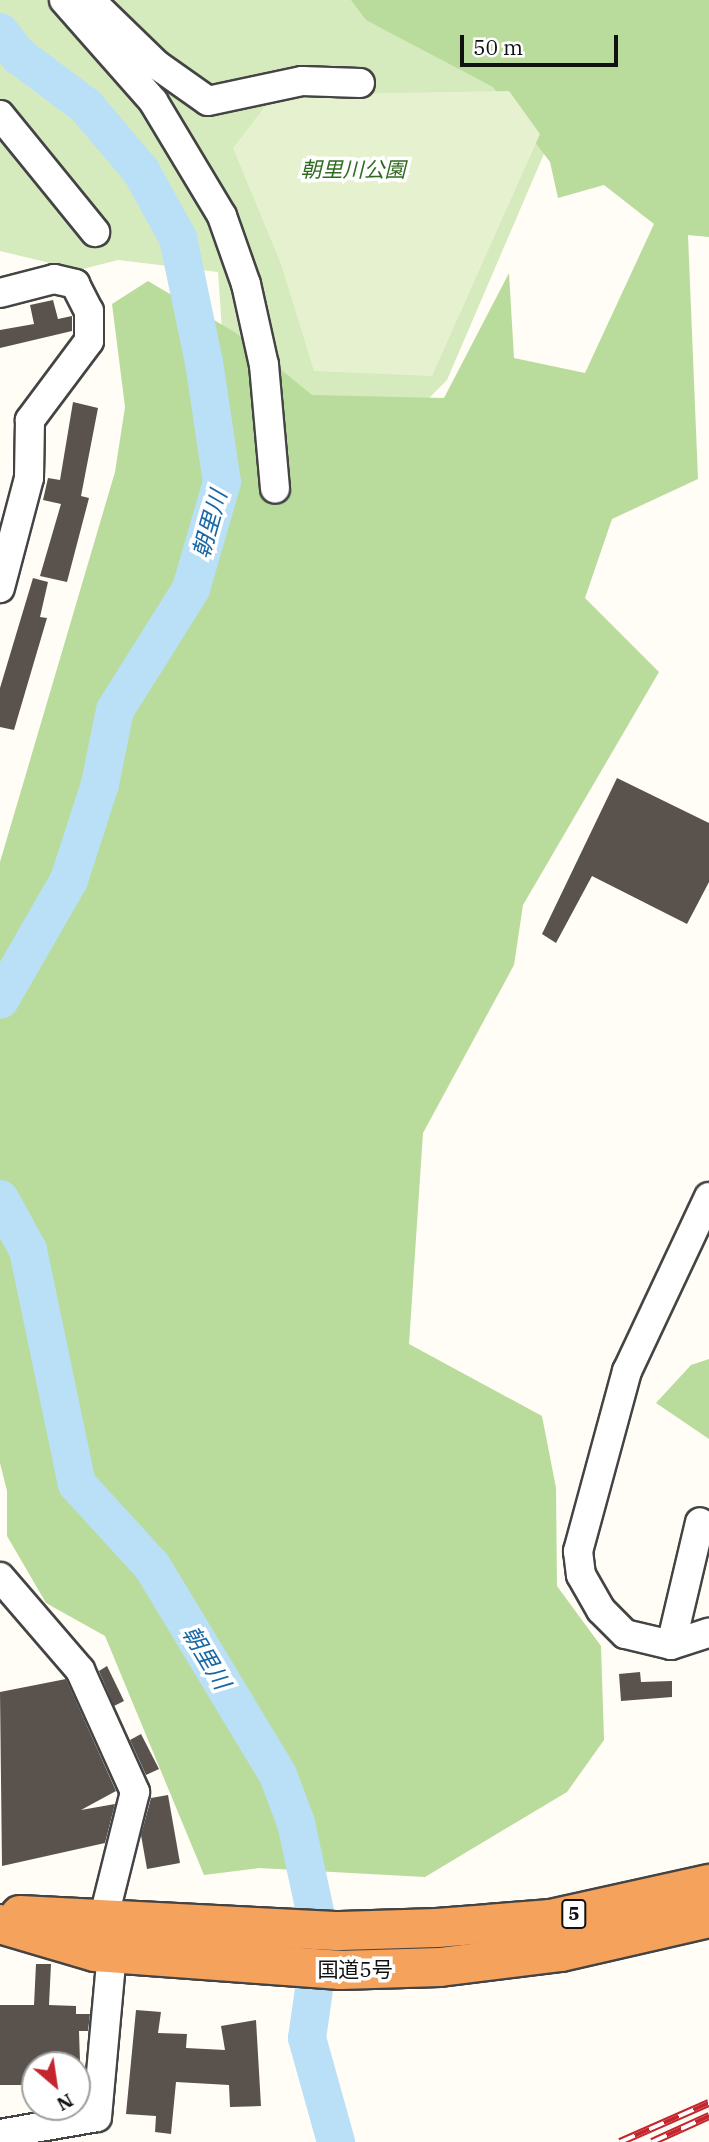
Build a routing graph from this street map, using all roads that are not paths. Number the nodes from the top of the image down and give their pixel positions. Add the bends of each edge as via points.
1 (64, 0) edge
2 (90, 0) edge
3 (360, 83) dead end
4 (0, 115) edge
5 (95, 232) dead end
6 (0, 293) edge
7 (275, 489) dead end
8 (0, 588) edge
9 (709, 1197) edge
10 (700, 1522) dead end
11 (0, 1577) edge
12 (709, 1633) edge
13 (671, 1645) junction
14 (709, 1884) edge
15 (0, 1914) edge
16 (709, 1918) edge
17 (0, 1924) edge
18 (556, 1935) junction
19 (104, 1941) junction
20 (0, 2134) edge

1 - 7 street via 153,101 222,216 246,284 264,365
2 - 3 street via 157,65 208,101 302,81
4 - 5 street
6 - 8 street via 54,279 75,284 89,311 89,341 30,420 29,478
9 - 13 street via 627,1371 578,1551 581,1575 601,1610 625,1634
10 - 13 street
11 - 19 street via 79,1670 135,1791
12 - 13 street
14 - 18 highway, 国道5号 / 5
15 - 19 highway, 国道5号 / 5
16 - 18 highway, 国道5号 / 5
17 - 19 highway, 国道5号 / 5
18 - 19 highway, 国道5号 / 5 via 437,1928 238,1926
18 - 19 highway, 国道5号 / 5 via 440,1967 235,1965
19 - 20 street via 97,2117

